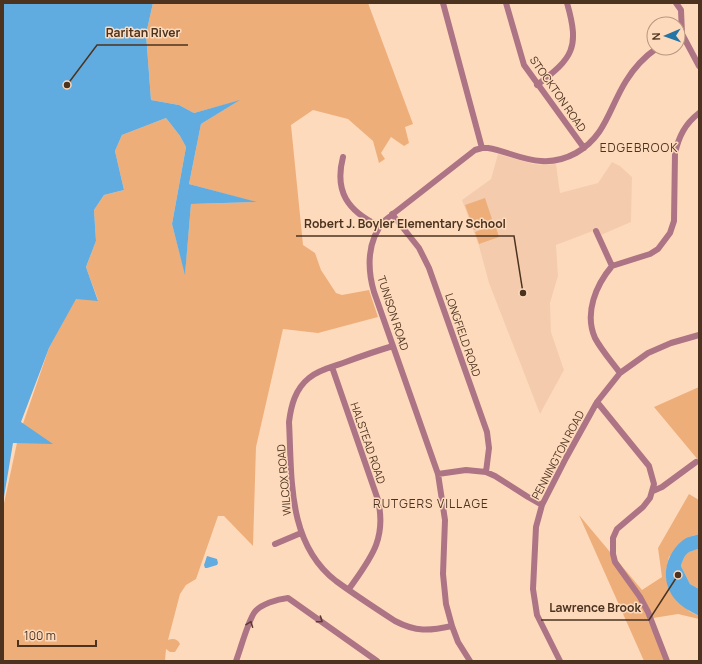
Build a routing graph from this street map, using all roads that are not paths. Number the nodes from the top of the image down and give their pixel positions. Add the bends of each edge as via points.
1 (443, 3) edge
2 (506, 3) edge
3 (567, 3) edge
4 (676, 3) edge
5 (681, 16) edge
6 (686, 45) edge
7 (646, 56) edge
8 (699, 66) edge
9 (537, 85) junction
10 (699, 113) edge
11 (482, 148) junction
12 (584, 148) junction
13 (343, 157) dead end
14 (392, 214) junction
15 (379, 226) junction
16 (596, 231) dead end
17 (612, 266) junction
18 (699, 335) edge
19 (393, 346) junction
20 (332, 367) junction
21 (620, 373) junction
22 (597, 402) junction
23 (696, 462) dead end
24 (486, 472) junction
25 (438, 474) junction
26 (652, 491) junction
27 (542, 505) junction
28 (301, 533) junction
29 (275, 544) dead end
30 (349, 589) junction
31 (452, 626) junction
32 (236, 661) edge
33 (377, 661) edge
34 (470, 661) edge
35 (560, 661) edge
36 (667, 661) edge

1 - 11 street
2 - 9 street, STOCKTON ROAD via 521,59
3 - 9 street via 573,29 572,48 558,69
4 - 5 street via 681,10
6 - 8 street
7 - 12 street via 625,81 598,135
9 - 12 street, STOCKTON ROAD
10 - 17 street via 684,128 675,153 674,221 670,233 658,249 650,254
11 - 12 street via 530,160 549,161 566,158
11 - 14 street, TUNISON ROAD via 469,153
13 - 15 street via 340,179 348,203
14 - 15 street, TUNISON ROAD
14 - 24 street, LONGFIELD ROAD via 419,248 429,268 487,432 489,448
15 - 19 street, TUNISON ROAD via 370,253 370,276
16 - 17 street
17 - 21 street via 595,293 590,320 600,346
18 - 21 street, PENNINGTON ROAD via 660,348
19 - 20 street, WILCOX ROAD
19 - 25 street, TUNISON ROAD
20 - 28 street, WILCOX ROAD via 309,377 290,409 294,503
20 - 30 street, HALSTEAD ROAD via 378,500 381,523 371,557
21 - 22 street, PENNINGTON ROAD
22 - 26 street via 649,466 654,484
22 - 27 street, PENNINGTON ROAD
23 - 26 street via 662,487
24 - 25 street via 466,470
24 - 27 street
25 - 31 street, TUNISON ROAD via 445,520 444,590
26 - 36 street via 643,507 618,529 613,538 613,554 615,562 648,612
27 - 35 street, PENNINGTON ROAD via 536,534 534,595 537,615
28 - 29 street
28 - 30 street, WILCOX ROAD via 324,568
30 - 31 street, WILCOX ROAD via 395,621 411,628 426,631
31 - 34 street, TUNISON ROAD
32 -> 33 street via 254,613 269,603 288,598

